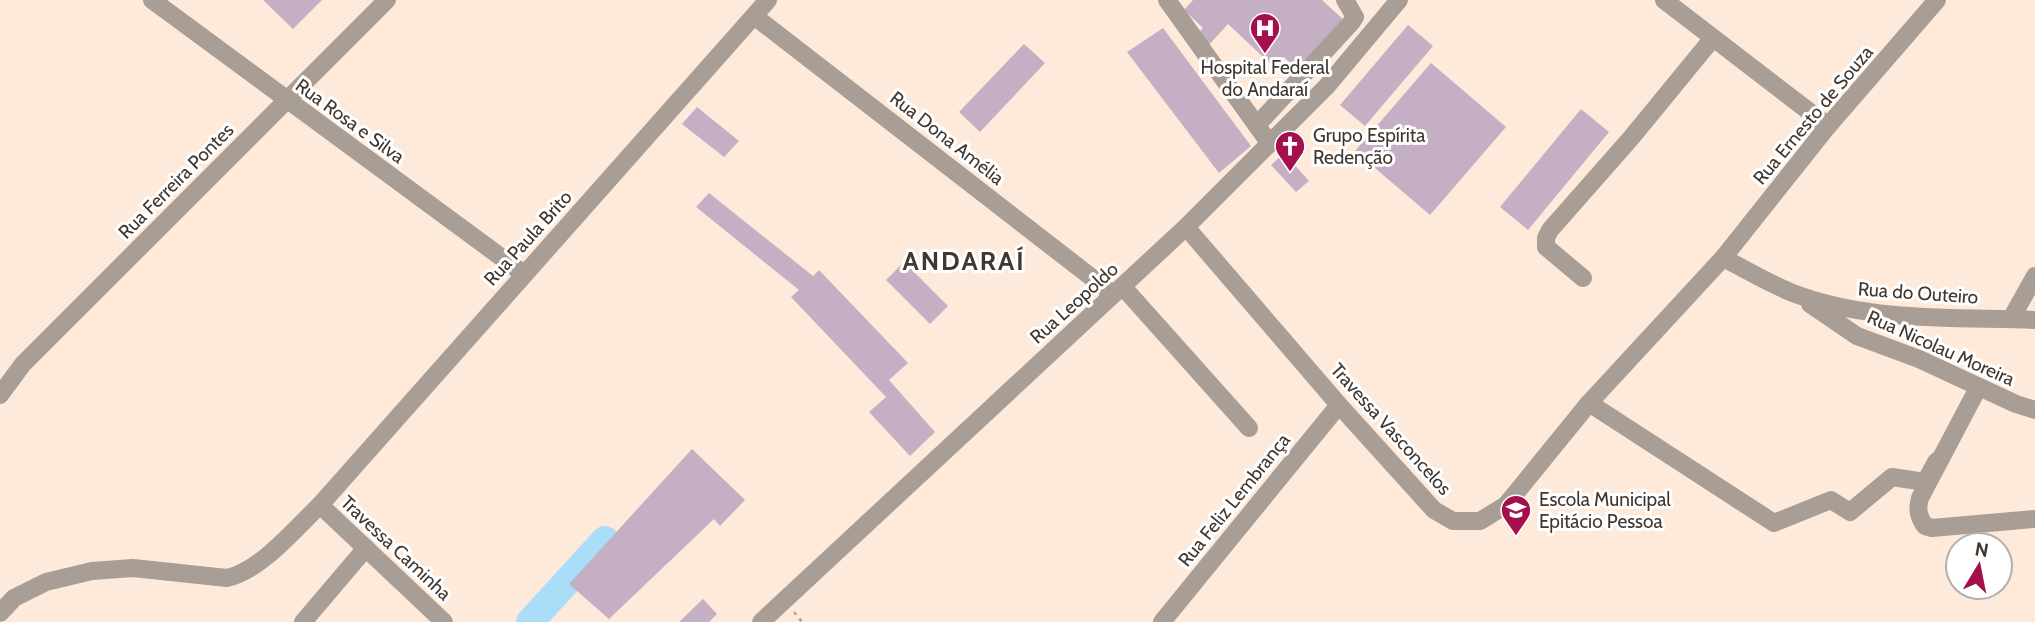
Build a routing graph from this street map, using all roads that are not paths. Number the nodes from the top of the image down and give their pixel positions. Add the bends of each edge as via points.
1 (152, 0) edge
2 (387, 0) edge
3 (768, 0) edge
4 (1167, 0) edge
5 (1345, 0) edge
6 (1399, 0) edge
7 (1664, 0) edge
8 (1937, 0) edge
9 (754, 16) junction
10 (1713, 38) junction
11 (286, 100) junction
12 (1257, 125) junction
13 (1828, 126) junction
14 (1270, 144) junction
15 (1186, 227) junction
16 (1723, 258) junction
17 (524, 274) junction
18 (2035, 276) edge
19 (1583, 278) dead end
20 (1118, 291) junction
21 (1799, 295) junction
22 (2011, 319) junction
23 (2035, 320) edge
24 (1979, 388) junction
25 (0, 395) edge
26 (1589, 403) junction
27 (1339, 405) junction
28 (2035, 410) edge
29 (1249, 428) dead end
30 (1941, 458) junction
31 (320, 505) junction
32 (2035, 519) edge
33 (366, 548) junction
34 (0, 613) edge
35 (303, 622) edge
36 (444, 622) edge
37 (761, 622) edge
38 (1162, 622) edge

1 - 11 street, Rua Rosa e Silva
2 - 11 street, Rua Ferreira Pontes
3 - 9 street, Rua Paula Brito
4 - 12 street
5 - 12 street via 1355,17 1351,23
6 - 14 street, Rua Leopoldo via 1327,86
7 - 10 street
8 - 13 street, Rua Ernesto de Souza
9 - 17 street, Rua Paula Brito
9 - 20 street, Rua Dona Amélia
10 - 13 street
10 - 19 street via 1550,230 1546,247
11 - 17 street, Rua Rosa e Silva
11 - 25 street, Rua Ferreira Pontes via 23,364
12 - 14 street
13 - 16 street, Rua Ernesto de Souza
14 - 15 street, Rua Leopoldo
15 - 20 street, Rua Leopoldo
15 - 27 street, Travessa Vasconcelos
16 - 21 street, Rua do Outeiro
16 - 26 street, Travessa Vasconcelos
17 - 31 street, Rua Paula Brito
18 - 22 street
20 - 29 street, Rua Dona Amélia
20 - 37 street, Rua Leopoldo
21 - 22 street, Rua do Outeiro via 1878,313
21 - 24 street, Rua Nicolau Moreira via 1857,336
22 - 23 street, Rua do Outeiro
24 - 28 street, Rua Nicolau Moreira
24 - 30 street
26 - 27 street, Travessa Vasconcelos via 1506,505 1479,521 1453,521 1434,510
26 - 30 street via 1774,523 1831,500 1850,512 1892,477 1925,482
27 - 38 street, Rua Feliz Lembrança
30 - 32 street via 1918,505 1925,526
31 - 33 street, Travessa Caminha
31 - 34 street, Rua Paula Brito via 240,575 227,578 133,568 92,571 46,582 14,598
33 - 35 street
33 - 36 street, Travessa Caminha

